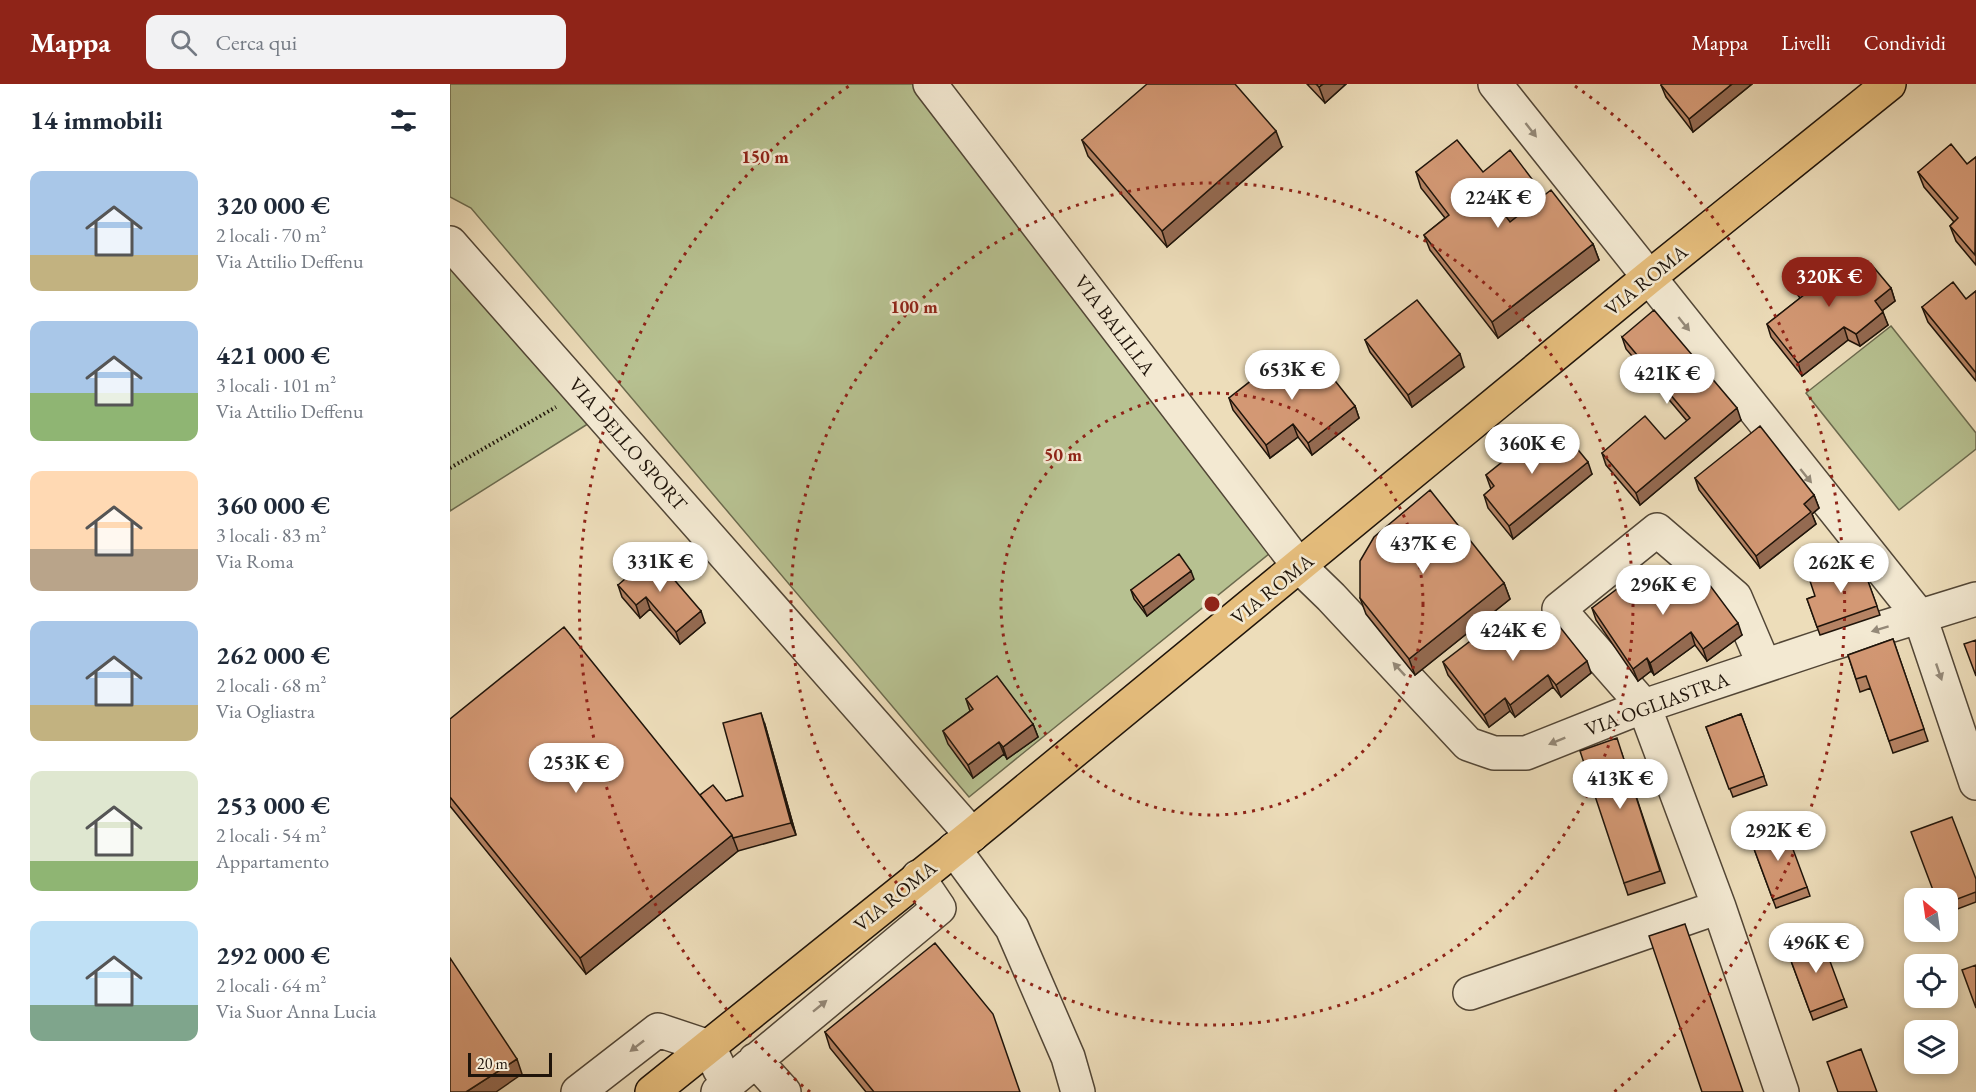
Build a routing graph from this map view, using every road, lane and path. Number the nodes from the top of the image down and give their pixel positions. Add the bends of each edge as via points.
1 (930, 84) edge
2 (1495, 84) edge
3 (1889, 84) edge
4 (450, 243) edge
5 (1648, 278) junction
6 (582, 392) junction
7 (450, 468) edge
8 (1299, 566) junction
9 (1976, 599) edge
10 (1920, 617) junction
11 (1764, 665) junction
12 (1644, 706) junction
13 (1976, 783) edge
14 (963, 842) junction
15 (918, 877) junction
16 (1719, 907) junction
17 (1470, 993) dead end
18 (758, 1006) junction
19 (783, 1037) junction
20 (709, 1047) junction
21 (755, 1060) junction
22 (725, 1089) edge
23 (578, 1092) edge
24 (652, 1092) edge
25 (784, 1092) edge
26 (1078, 1092) edge
27 (1782, 1092) edge

1 - 8 street, VIA BALILLA
2 -> 5 street
3 - 5 main road, VIA ROMA
4 - 6 street, VIA DELLO SPORT
5 - 8 main road, VIA ROMA
5 -> 10 street
6 - 7 path
6 - 14 street, VIA DELLO SPORT
12 -> 8 street, VIA OGLIASTRA via 1526,753 1494,753 1468,744
8 - 14 main road, VIA ROMA
9 - 10 street, VIA OGLIASTRA
10 -> 11 street, VIA OGLIASTRA
10 -> 13 street
11 - 12 street, VIA OGLIASTRA
11 - 12 street via 1735,597 1657,530 1559,609
12 - 16 street
14 - 15 main road, VIA ROMA
14 - 26 street, VIA DELLO SPORT via 1012,928 1068,1058
15 - 18 main road, VIA ROMA
19 -> 15 street via 939,909
16 - 17 street
16 - 27 street
18 - 19 street
18 - 20 main road, VIA ROMA
19 - 21 street
20 - 22 street
20 -> 23 street via 658,1030
20 - 24 main road, VIA ROMA
21 - 22 street
21 - 25 street

